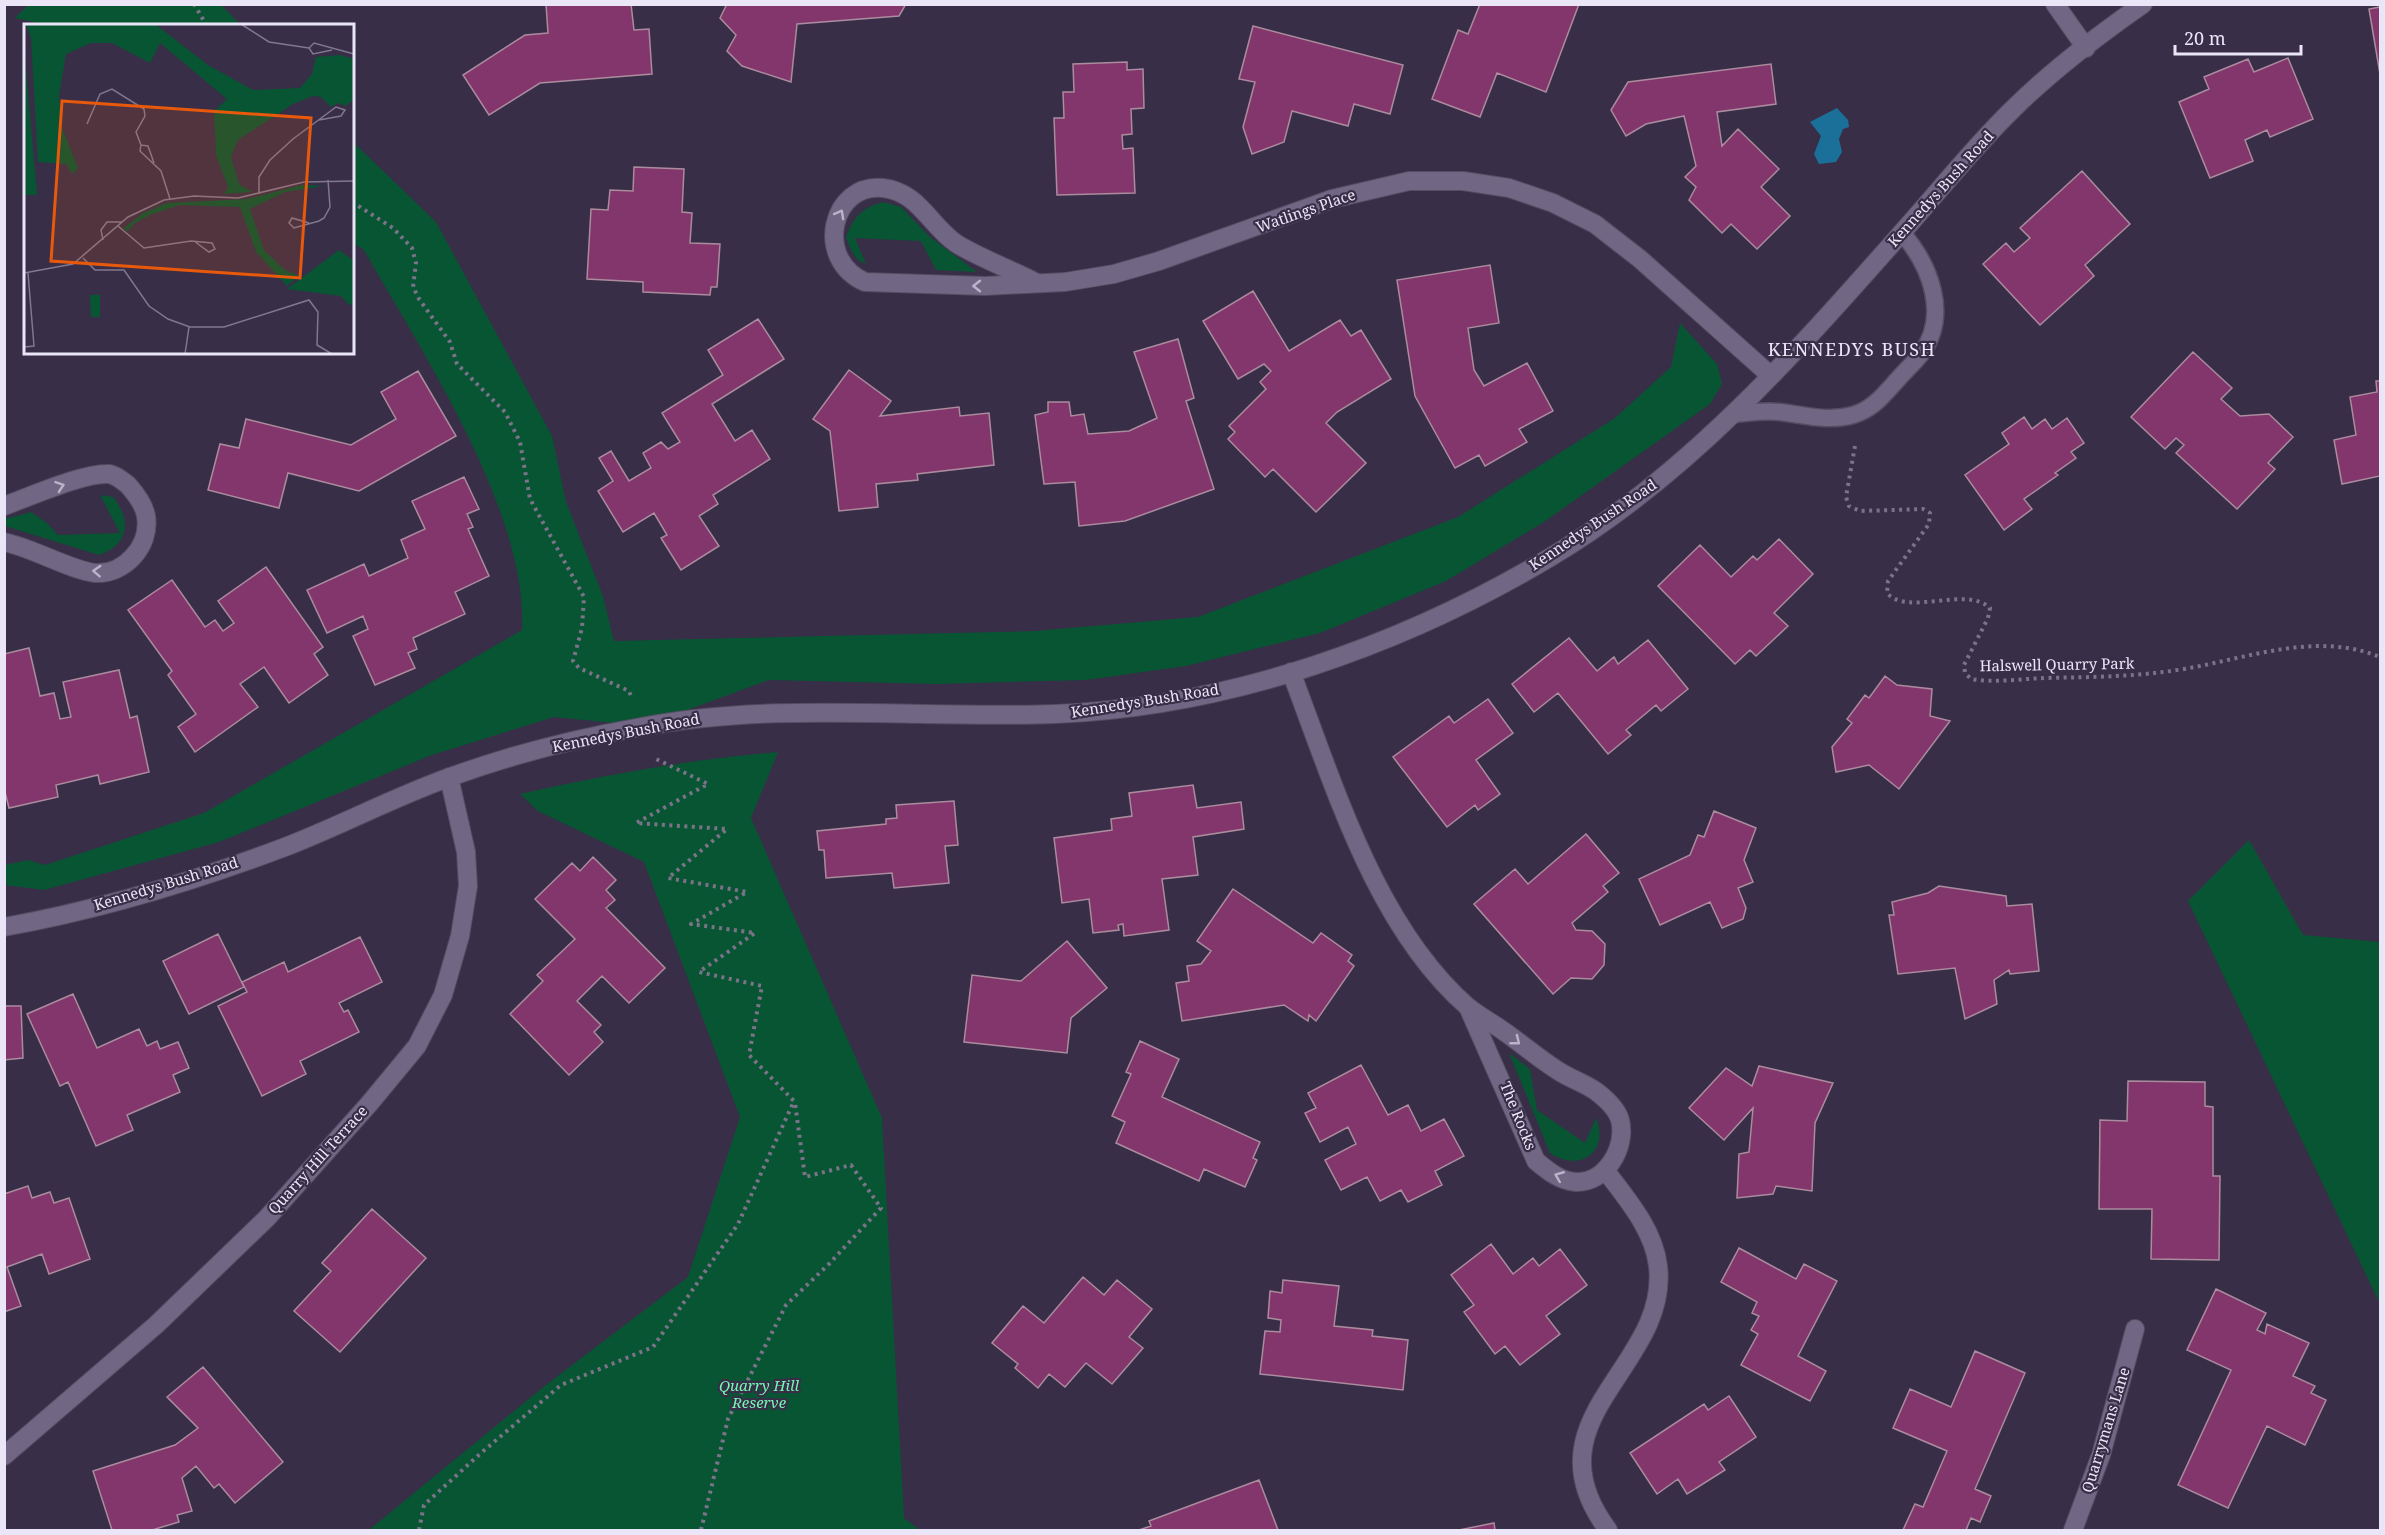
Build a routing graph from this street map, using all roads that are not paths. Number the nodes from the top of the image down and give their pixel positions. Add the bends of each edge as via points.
1 (2055, 4) edge
2 (2143, 4) edge
3 (2086, 48) junction
4 (1902, 232) junction
5 (1035, 282) junction
6 (1770, 375) junction
7 (1734, 414) junction
8 (4, 506) edge
9 (4, 542) edge
10 (1291, 672) junction
11 (449, 777) junction
12 (4, 927) edge
13 (1468, 1007) junction
14 (1605, 1170) junction
15 (2135, 1329) dead end
16 (4, 1456) edge
17 (1608, 1530) edge
18 (2073, 1530) edge

1 - 3 street
2 - 3 street, Kennedys Bush Road
3 - 4 street, Kennedys Bush Road via 2012,110
4 - 6 street, Kennedys Bush Road
4 - 7 lane via 1927,268 1936,305 1933,328 1922,353 1899,379 1875,404 1854,414 1832,418 1780,412
5 -> 5 street, Watlings Place via 986,286 865,282 852,276 840,262 833,245 834,224 843,206 860,191 882,187 920,205 956,243
5 - 6 street, Watlings Place via 1065,282 1148,264 1365,191 1409,181 1463,181 1509,188 1553,203 1595,224
6 - 7 street, Kennedys Bush Road
7 - 10 street, Kennedys Bush Road via 1677,468 1550,557 1420,624 1354,652
8 -> 9 street via 90,476 110,474 138,496 146,516 138,550 128,563 113,571 86,570
10 - 11 street, Kennedys Bush Road via 1193,696 1062,714 753,714 644,726 514,756
10 - 13 street, The Rocks via 1364,859 1382,894 1400,926
11 - 12 street, Kennedys Bush Road via 286,847 110,902
11 - 16 street, Quarry Hill Terrace via 466,852 468,886 460,936 443,995 417,1046 267,1218 156,1325
13 -> 14 street, The Rocks via 1612,1105 1620,1120 1620,1143
14 -> 13 street, The Rocks via 1577,1182 1554,1176 1536,1161
14 - 17 street via 1634,1209 1651,1240 1658,1265 1658,1291 1651,1318 1593,1416 1583,1441 1584,1482
15 - 18 street, Quarrymans Lane via 2101,1455

